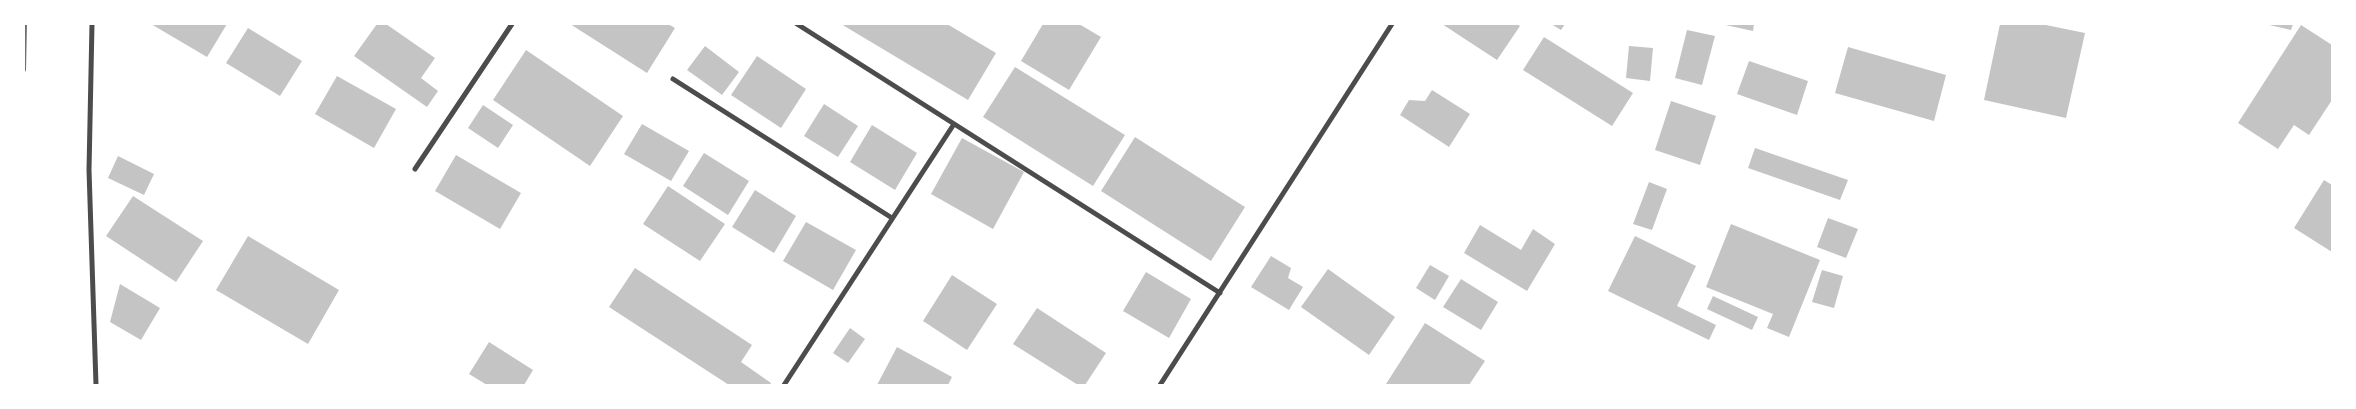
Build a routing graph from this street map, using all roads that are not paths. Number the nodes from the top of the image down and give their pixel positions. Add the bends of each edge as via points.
1 (92, 24) edge
2 (512, 24) edge
3 (797, 24) edge
4 (1392, 24) edge
5 (673, 79) dead end
6 (954, 124) junction
7 (416, 169) dead end
8 (892, 218) junction
9 (1220, 293) junction
10 (96, 385) edge
11 (784, 385) edge
12 (1160, 385) edge

1 - 10 street via 89,170
2 - 7 street
3 - 6 street
4 - 9 street
5 - 8 street
6 - 8 street
6 - 9 street
8 - 11 street
9 - 12 street

